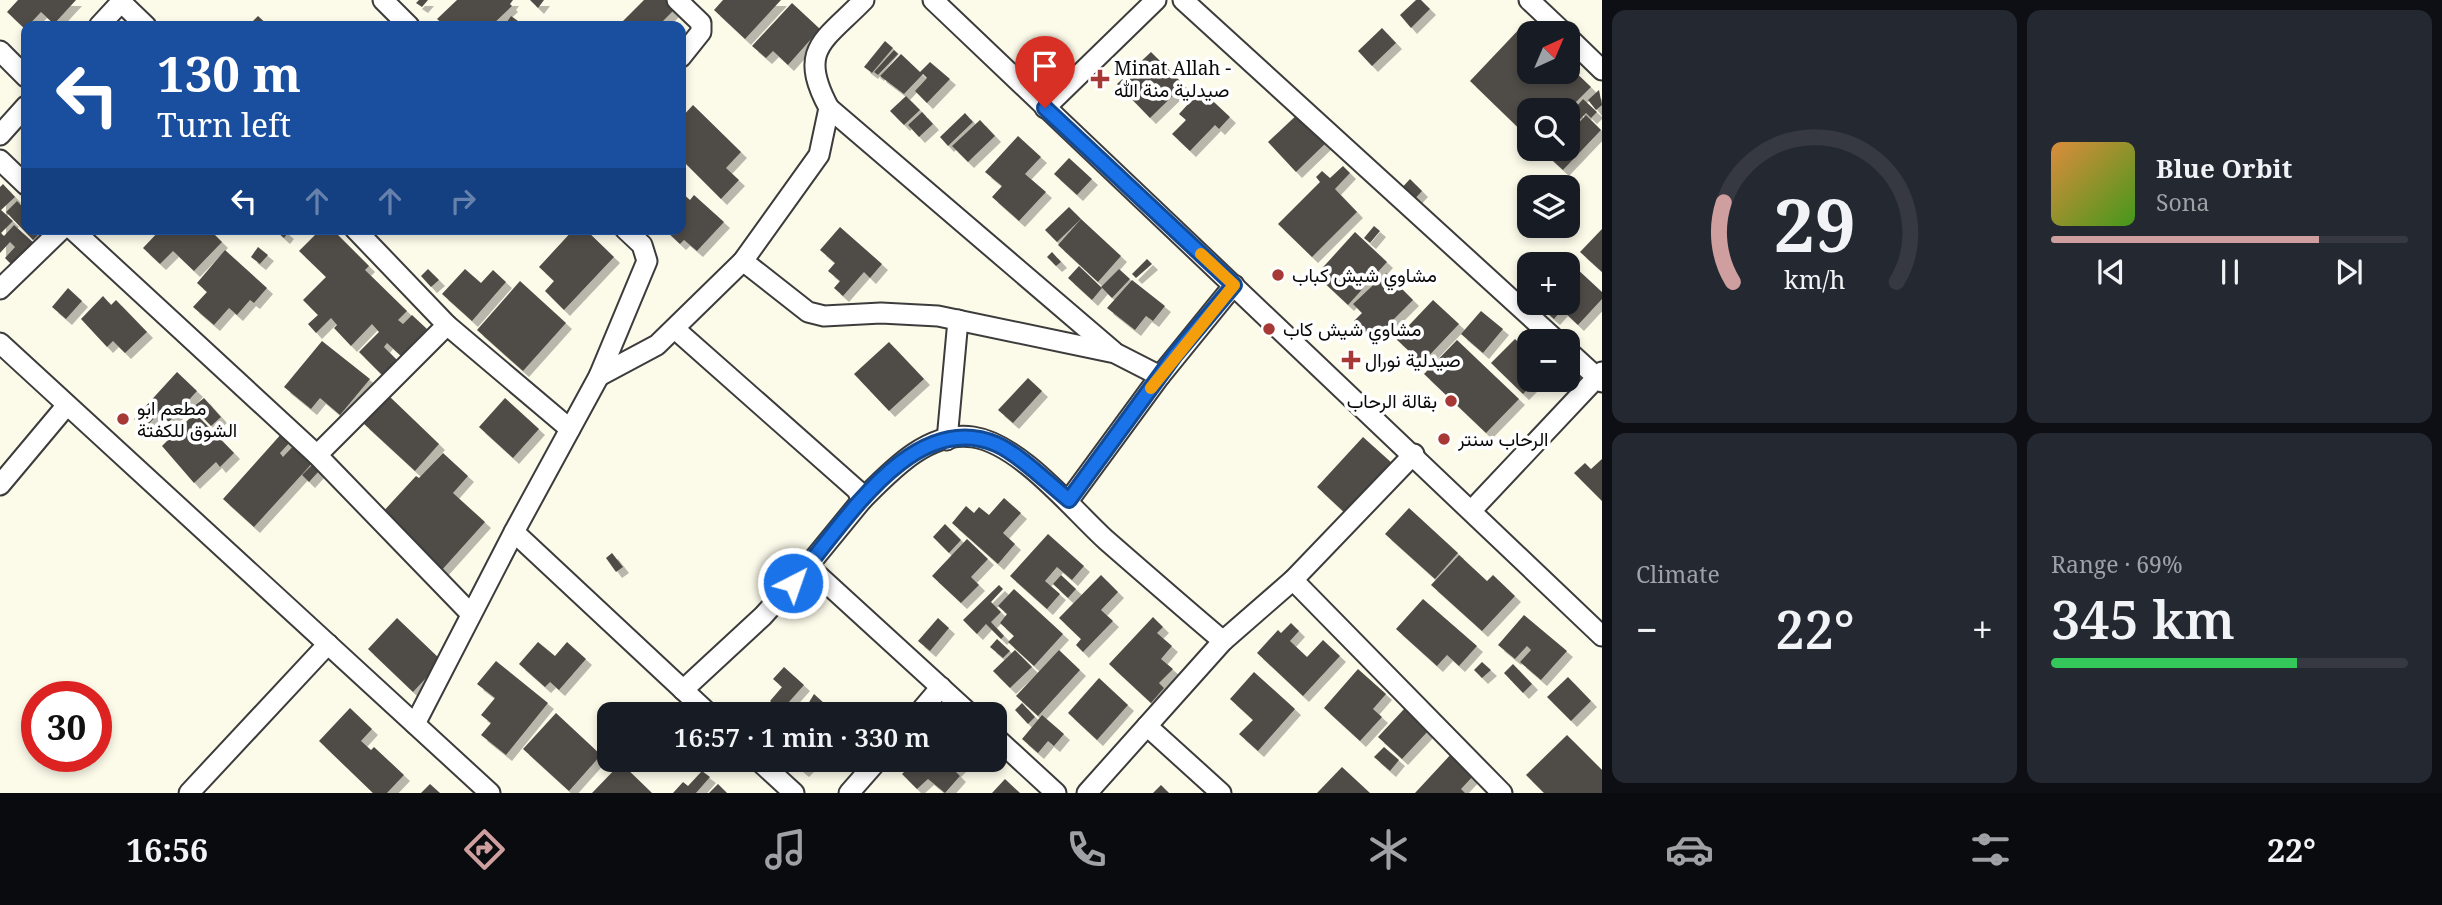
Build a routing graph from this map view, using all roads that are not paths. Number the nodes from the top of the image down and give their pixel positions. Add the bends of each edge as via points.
1 (383, 0) edge
2 (677, 0) edge
3 (864, 0) edge
4 (933, 0) edge
5 (1156, 0) edge
6 (1183, 0) edge
7 (122, 1) edge
8 (1534, 1) edge
9 (104, 21) edge
10 (141, 21) edge
11 (404, 21) edge
12 (1553, 21) edge
13 (1580, 49) edge
14 (0, 51) edge
15 (686, 51) edge
16 (1602, 70) edge
17 (21, 72) edge
18 (829, 108) junction
19 (1045, 108) junction
20 (21, 112) edge
21 (0, 135) edge
22 (0, 160) edge
23 (21, 180) edge
24 (56, 235) edge
25 (79, 235) edge
26 (361, 235) edge
27 (631, 235) edge
28 (743, 261) junction
29 (1234, 285) junction
30 (0, 289) edge
31 (958, 320) junction
32 (447, 325) junction
33 (675, 329) junction
34 (1544, 329) edge
35 (0, 343) edge
36 (1115, 353) junction
37 (1580, 361) edge
38 (600, 376) junction
39 (1160, 376) junction
40 (1600, 377) edge
41 (67, 405) junction
42 (570, 429) junction
43 (947, 440) junction
44 (1414, 454) junction
45 (317, 455) junction
46 (0, 485) edge
47 (862, 500) junction
48 (1069, 500) junction
49 (1472, 510) junction
50 (514, 532) junction
51 (808, 566) junction
52 (1293, 580) junction
53 (471, 614) junction
54 (1602, 636) edge
55 (1223, 641) junction
56 (328, 644) junction
57 (941, 687) junction
58 (683, 690) junction
59 (696, 702) edge
60 (928, 702) edge
61 (957, 702) edge
62 (415, 724) junction
63 (1147, 726) junction
64 (1007, 748) edge
65 (771, 772) edge
66 (867, 772) edge
67 (477, 789) edge
68 (189, 793) edge
69 (794, 793) edge
70 (849, 793) edge
71 (1056, 793) edge
72 (1087, 793) edge
73 (1221, 793) edge
74 (1502, 793) edge

1 - 11 street
2 - 15 street via 701,23 701,32
3 - 18 street via 816,48 818,89
4 - 19 street
5 - 19 street
6 - 34 street
7 - 9 street
7 - 10 street
8 - 12 street
13 - 16 street
14 - 17 street
18 - 28 street via 820,155
18 - 36 street
19 - 29 street
20 - 21 street
22 - 23 street
24 - 30 street
25 - 45 street
26 - 32 street
27 - 38 street via 642,245 647,261
28 - 31 street via 808,312
28 - 33 street
29 - 39 street
29 - 44 street
31 - 36 street
31 - 43 street
32 - 42 street
32 - 45 street
33 - 38 street via 657,345
33 - 47 street via 857,490
35 - 41 street
36 - 39 street
37 - 40 street
38 - 42 street
39 - 48 street
40 - 49 street
41 - 46 street
41 - 56 street
42 - 50 street
43 - 47 street via 921,449 896,466
43 - 48 street via 972,436 999,445
44 - 49 street
44 - 52 street
45 - 53 street
47 - 51 street
48 - 55 street via 1103,537
49 - 54 street
50 - 53 street
50 - 58 street
51 - 57 street
51 - 58 street via 763,617
52 - 55 street
52 - 74 street
53 - 62 street
55 - 63 street
56 - 62 street
56 - 68 street
57 - 60 street
57 - 61 street
58 - 59 street
62 - 67 street
63 - 72 street
63 - 73 street
64 - 71 street
65 - 69 street
66 - 70 street

